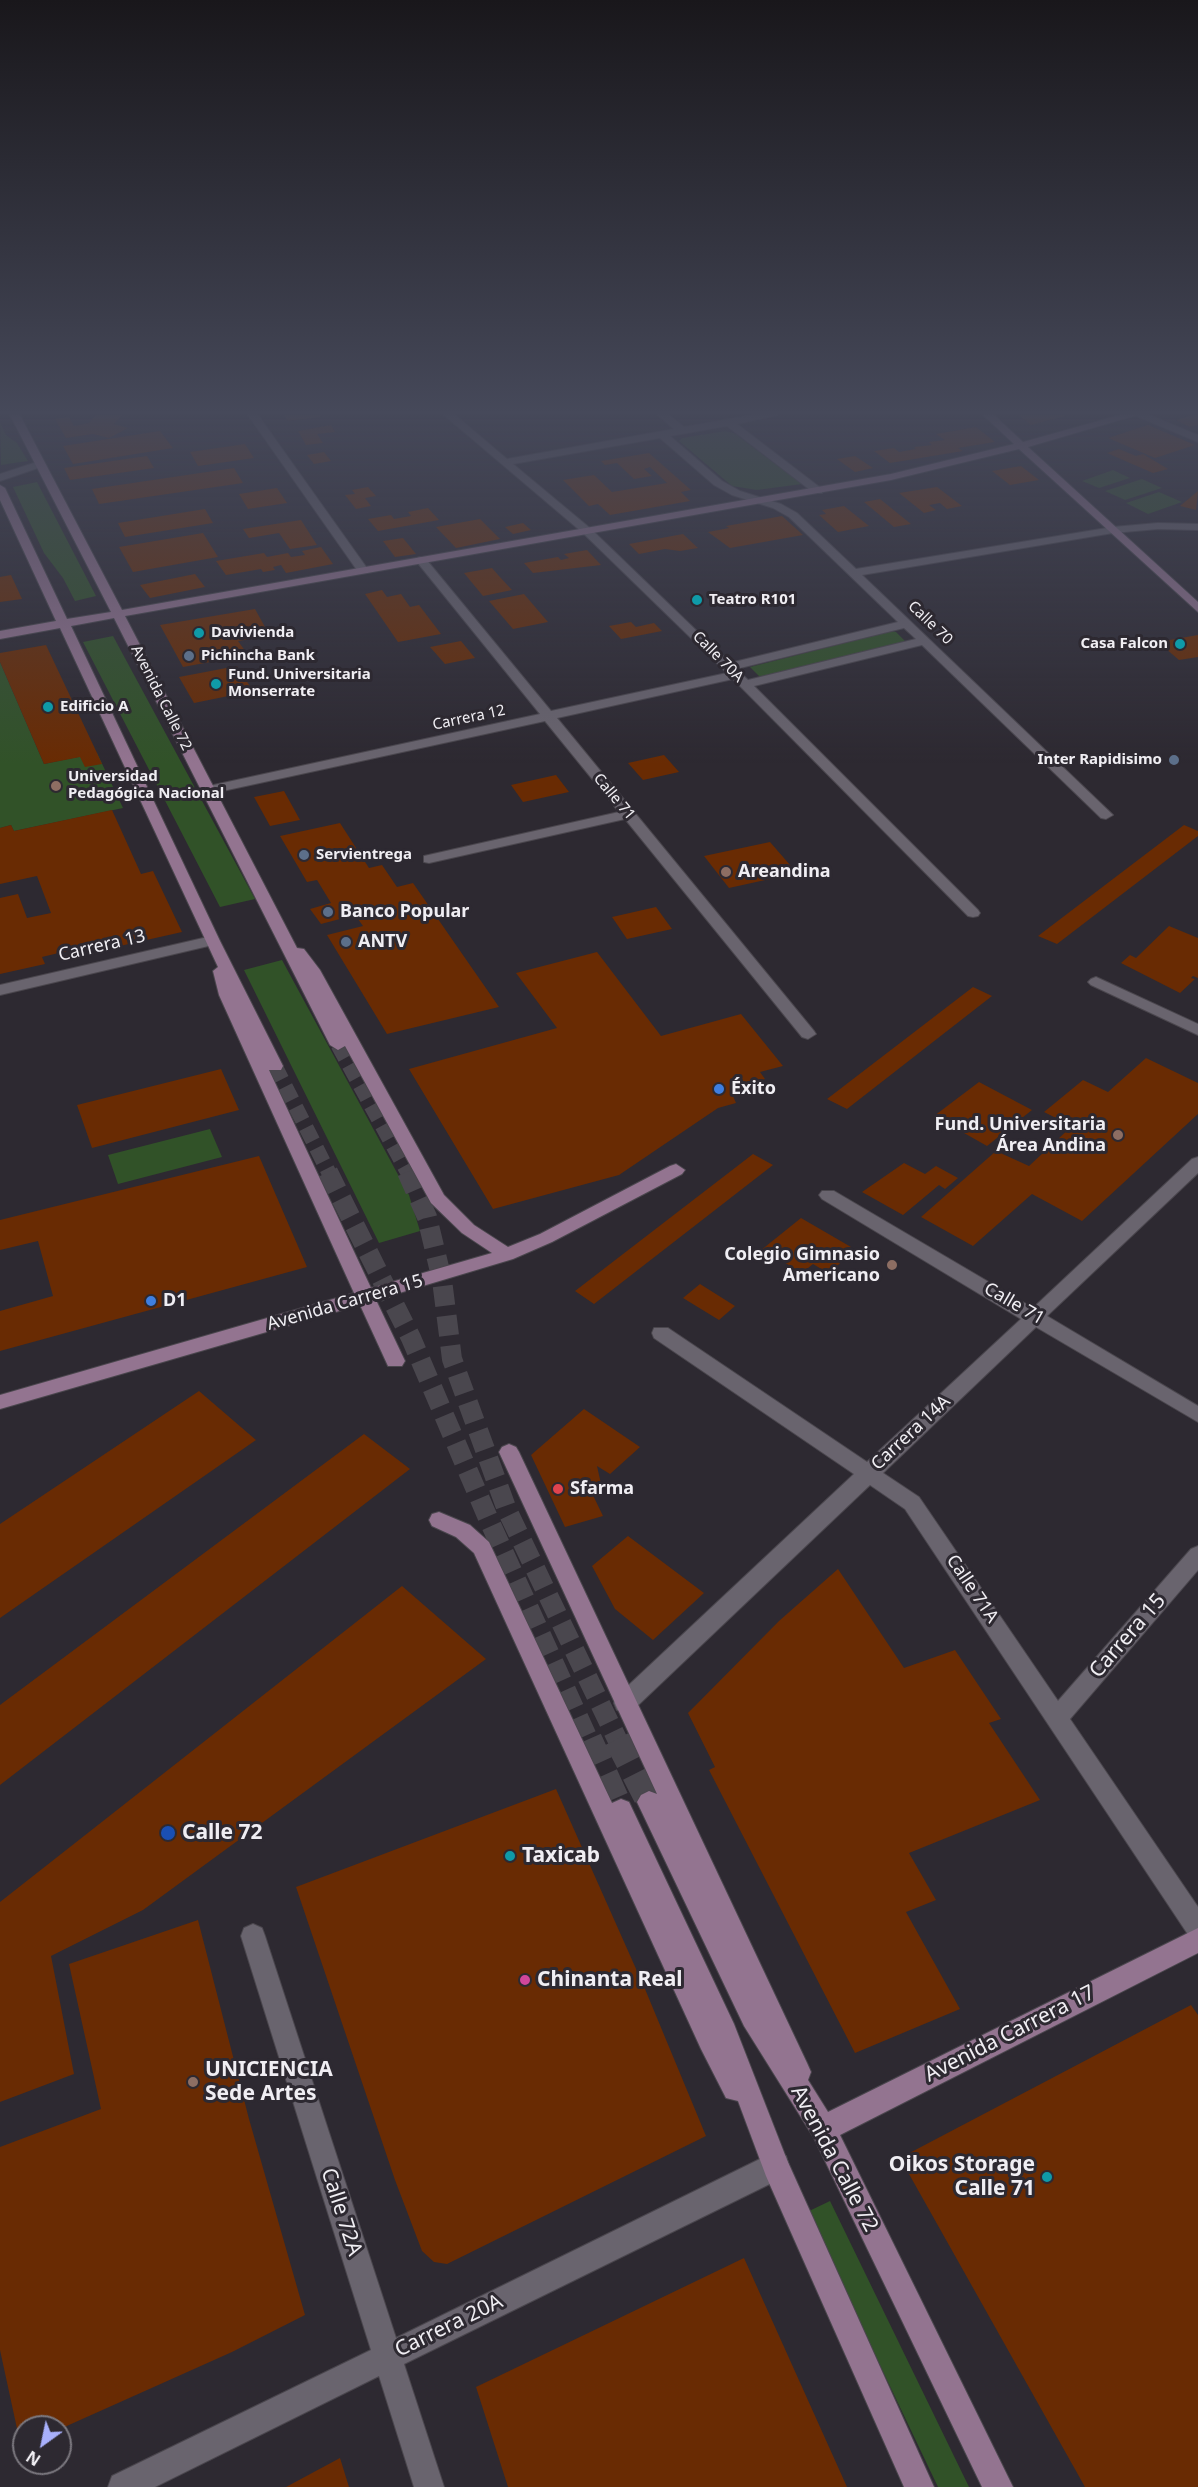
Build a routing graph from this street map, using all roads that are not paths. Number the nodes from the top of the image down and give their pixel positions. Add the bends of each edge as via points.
1 (20, 531) edge
2 (75, 531) edge
3 (335, 531) edge
4 (587, 531) joint
5 (811, 531) edge
6 (1107, 531) edge
7 (1114, 531) edge
8 (421, 560) junction
9 (363, 571) junction
10 (854, 573) junction
11 (1198, 608) edge
12 (118, 614) junction
13 (63, 624) junction
14 (906, 624) junction
15 (0, 635) edge
16 (924, 641) junction
17 (736, 676) junction
18 (548, 718) junction
19 (209, 790) junction
20 (628, 814) junction
21 (1106, 815) dead end
22 (429, 859) dead end
23 (973, 913) dead end
24 (279, 925) junction
25 (212, 941) junction
26 (1095, 982) dead end
27 (0, 990) edge
28 (1198, 1030) edge
29 (808, 1034) dead end
30 (338, 1045) tunnel mouth
31 (275, 1066) tunnel mouth
32 (1198, 1162) edge
33 (676, 1170) dead end
34 (828, 1195) dead end
35 (507, 1254) junction
36 (367, 1297) junction
37 (1035, 1316) junction
38 (661, 1333) dead end
39 (395, 1361) dead end
40 (0, 1402) edge
41 (1198, 1415) edge
42 (508, 1452) dead end
43 (869, 1472) junction
44 (439, 1520) dead end
45 (1198, 1555) edge
46 (625, 1703) junction
47 (1057, 1718) junction
48 (649, 1802) tunnel mouth
49 (621, 1810) tunnel mouth
50 (1198, 1928) edge
51 (253, 1936) dead end
52 (1198, 1940) edge
53 (823, 2128) junction
54 (776, 2166) junction
55 (388, 2357) junction
56 (123, 2487) edge
57 (429, 2487) edge
58 (919, 2487) edge
59 (998, 2487) edge

1 - 13 main road
2 - 12 main road, Avenida Calle 72
3 - 9 street
4 - 8 main road
4 - 17 street, Calle 70A
5 - 10 street, Calle 70
6 - 10 street
7 - 11 main road
8 - 9 main road
8 - 18 street, Calle 71
9 - 12 main road
10 - 14 street, Calle 70
12 - 13 main road
12 - 19 main road, Avenida Calle 72
13 - 15 main road
13 - 25 main road
14 - 16 street, Calle 70
14 - 17 street, Carrera 12
16 - 17 street, Carrera 12
16 - 21 street, Calle 70
17 - 18 street, Carrera 12
17 - 23 street, Calle 70A
18 - 19 street, Carrera 12
18 - 20 street, Calle 71
19 - 24 main road, Avenida Calle 72
20 - 22 street
20 - 29 street, Calle 71
24 - 30 main road, Avenida Calle 72
24 - 35 main road via 312,970 437,1199 468,1229
25 - 27 street, Carrera 13
25 - 31 main road
25 - 36 main road via 227,995
26 - 28 street
32 - 37 street, Carrera 14A
33 - 35 main road, Avenida Carrera 15 via 546,1238
34 - 37 street, Calle 71
35 - 36 main road, Avenida Carrera 15
36 - 39 main road
36 - 40 main road, Avenida Carrera 15
37 - 41 street, Calle 71
37 - 43 street, Carrera 14A
38 - 43 street, Calle 71A
42 - 46 main road
43 - 46 street, Carrera 14A
43 - 47 street, Calle 71A via 900,1492 922,1514
44 - 54 main road via 463,1531 482,1548 710,2040
45 - 47 street, Carrera 15
46 - 53 main road via 765,1996
47 - 50 street, Calle 71A
48 - 53 main road, Avenida Calle 72 via 753,2017
49 - 54 main road via 725,2033
51 - 55 street, Calle 72A
52 - 53 main road, Avenida Carrera 17
53 - 59 main road, Avenida Calle 72
54 - 55 street, Carrera 20A
54 - 58 main road
55 - 56 street, Carrera 20A
55 - 57 street, Calle 72A

